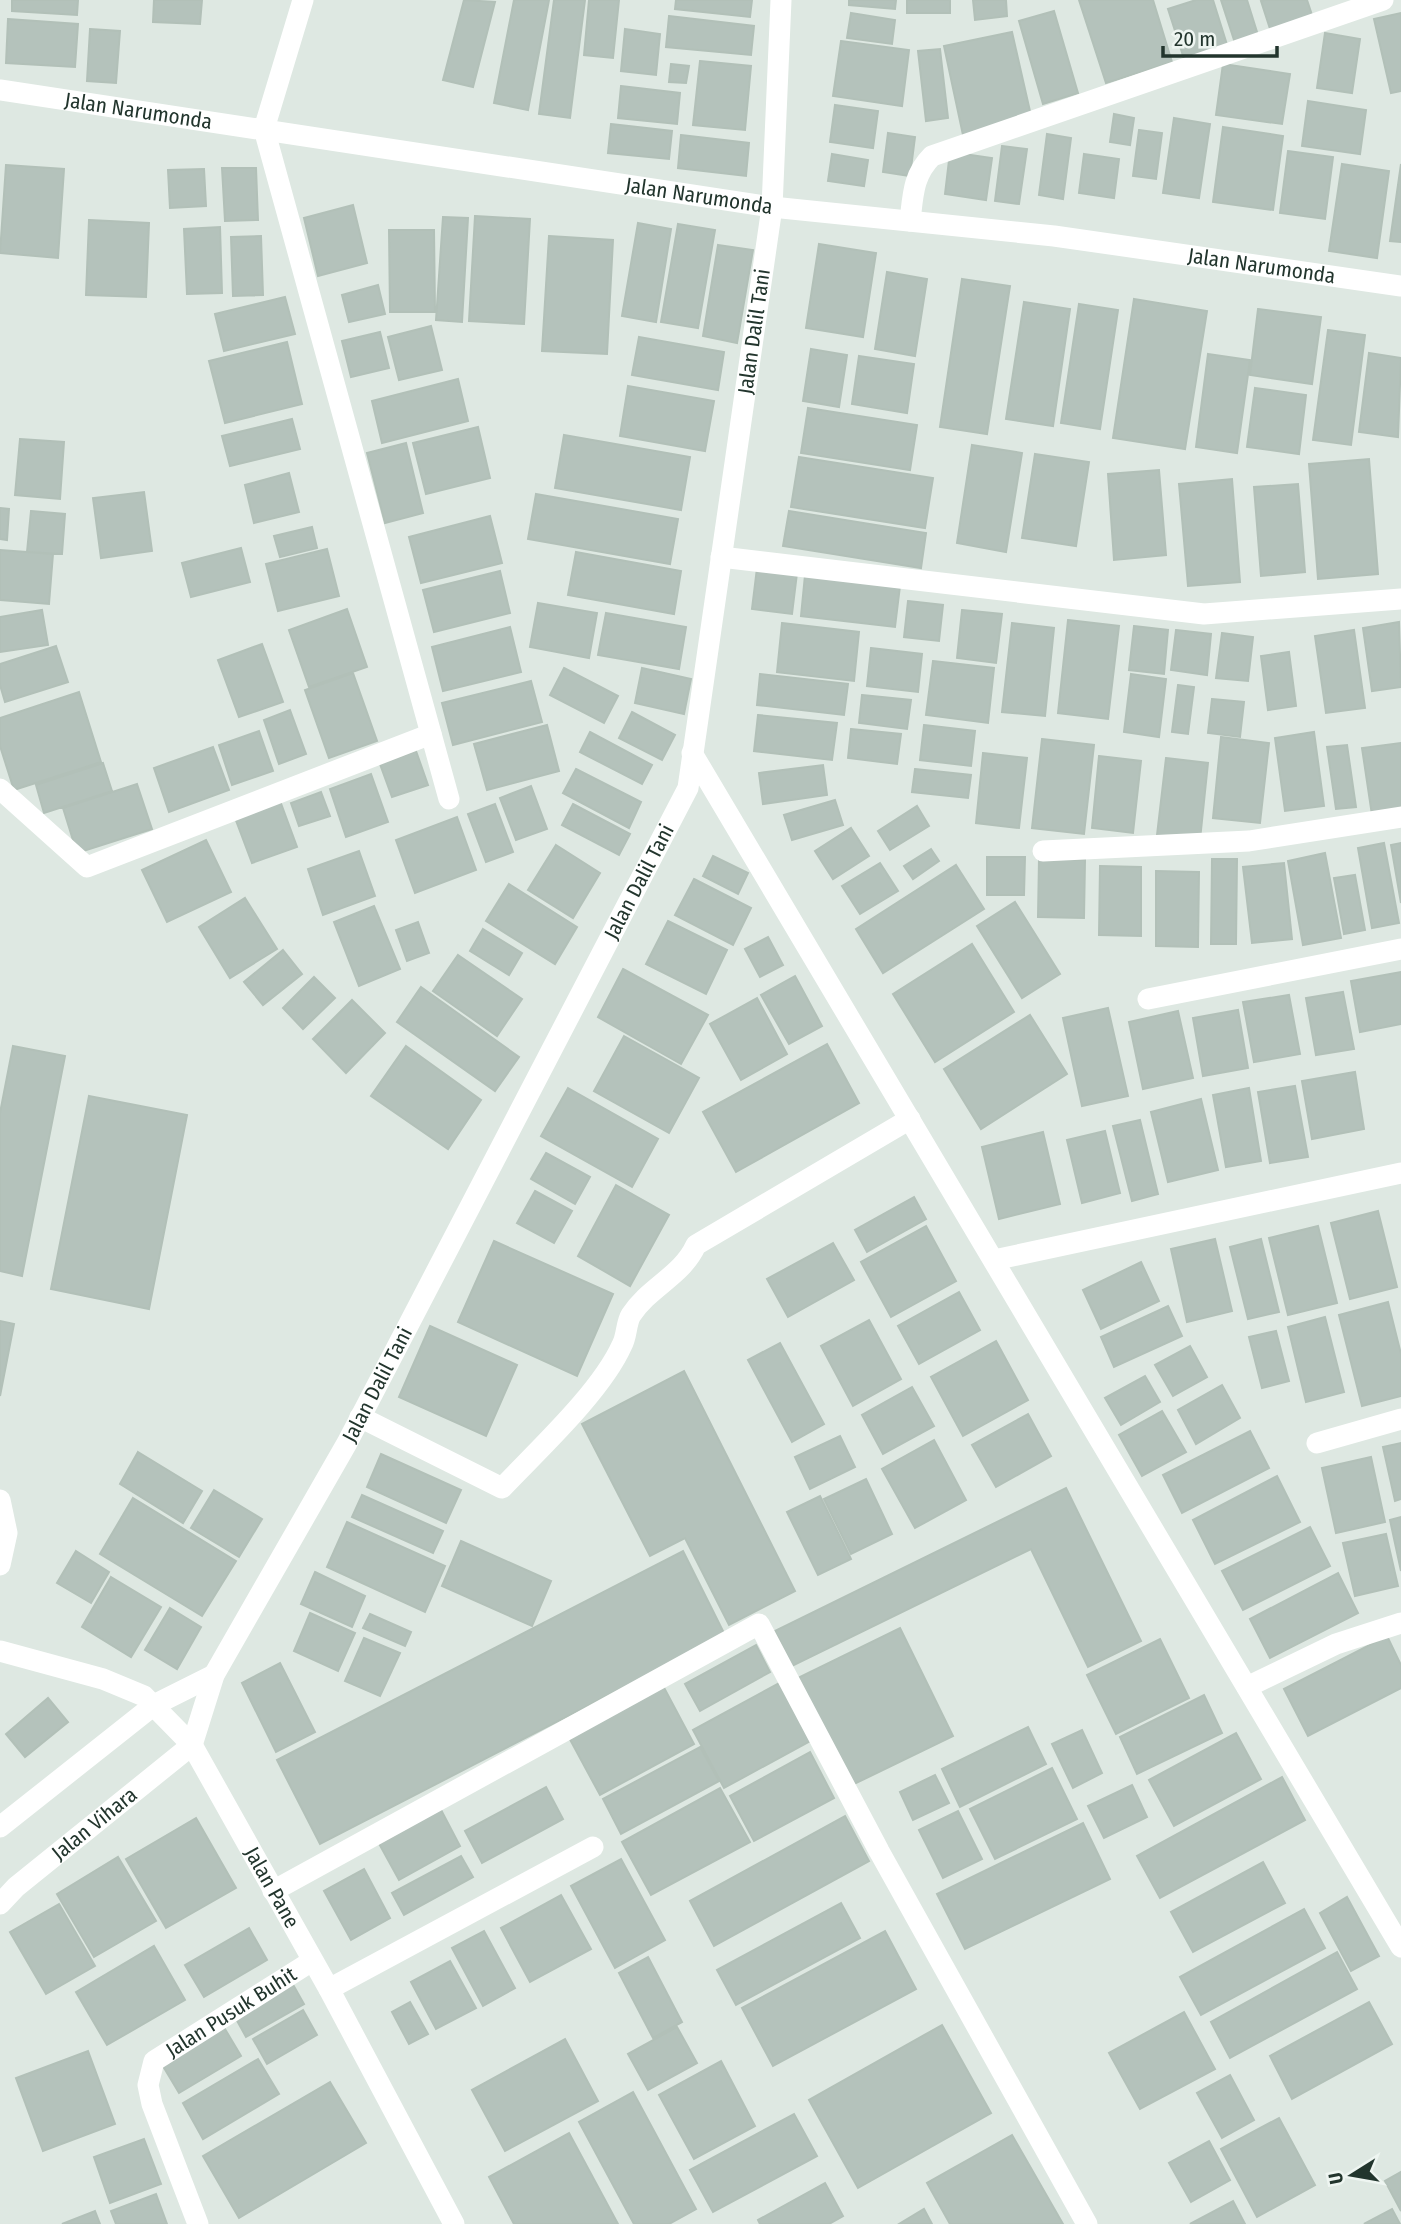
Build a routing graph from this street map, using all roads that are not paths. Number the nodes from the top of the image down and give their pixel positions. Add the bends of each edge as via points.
1 (303, 0) edge
2 (781, 0) edge
3 (1383, 0) edge
4 (0, 90) edge
5 (264, 129) junction
6 (772, 207) junction
7 (910, 221) junction
8 (1401, 286) edge
9 (721, 557) junction
10 (1401, 599) edge
11 (431, 734) junction
12 (692, 752) junction
13 (0, 789) edge
14 (449, 799) dead end
15 (1401, 817) edge
16 (1043, 851) dead end
17 (1401, 949) edge
18 (1148, 999) dead end
19 (910, 1119) junction
20 (1401, 1173) edge
21 (994, 1260) junction
22 (360, 1416) junction
23 (1401, 1419) edge
24 (1317, 1443) dead end
25 (0, 1500) edge
26 (0, 1565) edge
27 (1401, 1623) edge
28 (0, 1651) edge
29 (214, 1675) junction
30 (1247, 1687) junction
31 (154, 1705) junction
32 (191, 1745) junction
33 (0, 1828) edge
34 (593, 1847) dead end
35 (273, 1891) junction
36 (0, 1904) edge
37 (1401, 1947) edge
38 (312, 1961) junction
39 (329, 1989) junction
40 (198, 2224) edge
41 (454, 2224) edge
42 (1087, 2224) edge

1 - 5 street
2 - 6 street, Jalan Dalil Tani
3 - 7 street via 932,156 915,180
4 - 5 street, Jalan Narumonda
5 - 6 street, Jalan Narumonda
5 - 11 street
6 - 7 street, Jalan Narumonda
6 - 9 street, Jalan Dalil Tani
7 - 8 street, Jalan Narumonda via 1054,236
9 - 10 street via 1204,614
9 - 12 street, Jalan Dalil Tani
11 - 13 street via 87,867
11 - 14 street
12 - 19 street
12 - 22 street, Jalan Dalil Tani via 688,788
15 - 16 street via 1249,841
17 - 18 street
19 - 21 street
19 - 22 street via 696,1245 689,1261 630,1316 623,1345 596,1384 502,1488
20 - 21 street
21 - 30 street
22 - 29 street, Jalan Dalil Tani
23 - 24 street
25 - 26 street via 7,1533
27 - 30 street via 1336,1644
28 - 31 street, Jalan Pane via 103,1679
29 - 31 street
29 - 32 street, Jalan Dalil Tani
30 - 37 street
31 - 32 street, Jalan Pane
31 - 33 street
32 - 35 street, Jalan Pane
32 - 36 street, Jalan Vihara
34 - 39 street
35 - 38 street, Jalan Pane
35 - 42 street via 758,1624
38 - 39 street, Jalan Pane
38 - 40 street, Jalan Pusuk Buhit via 154,2061 148,2085 152,2104
39 - 41 street, Jalan Pane

